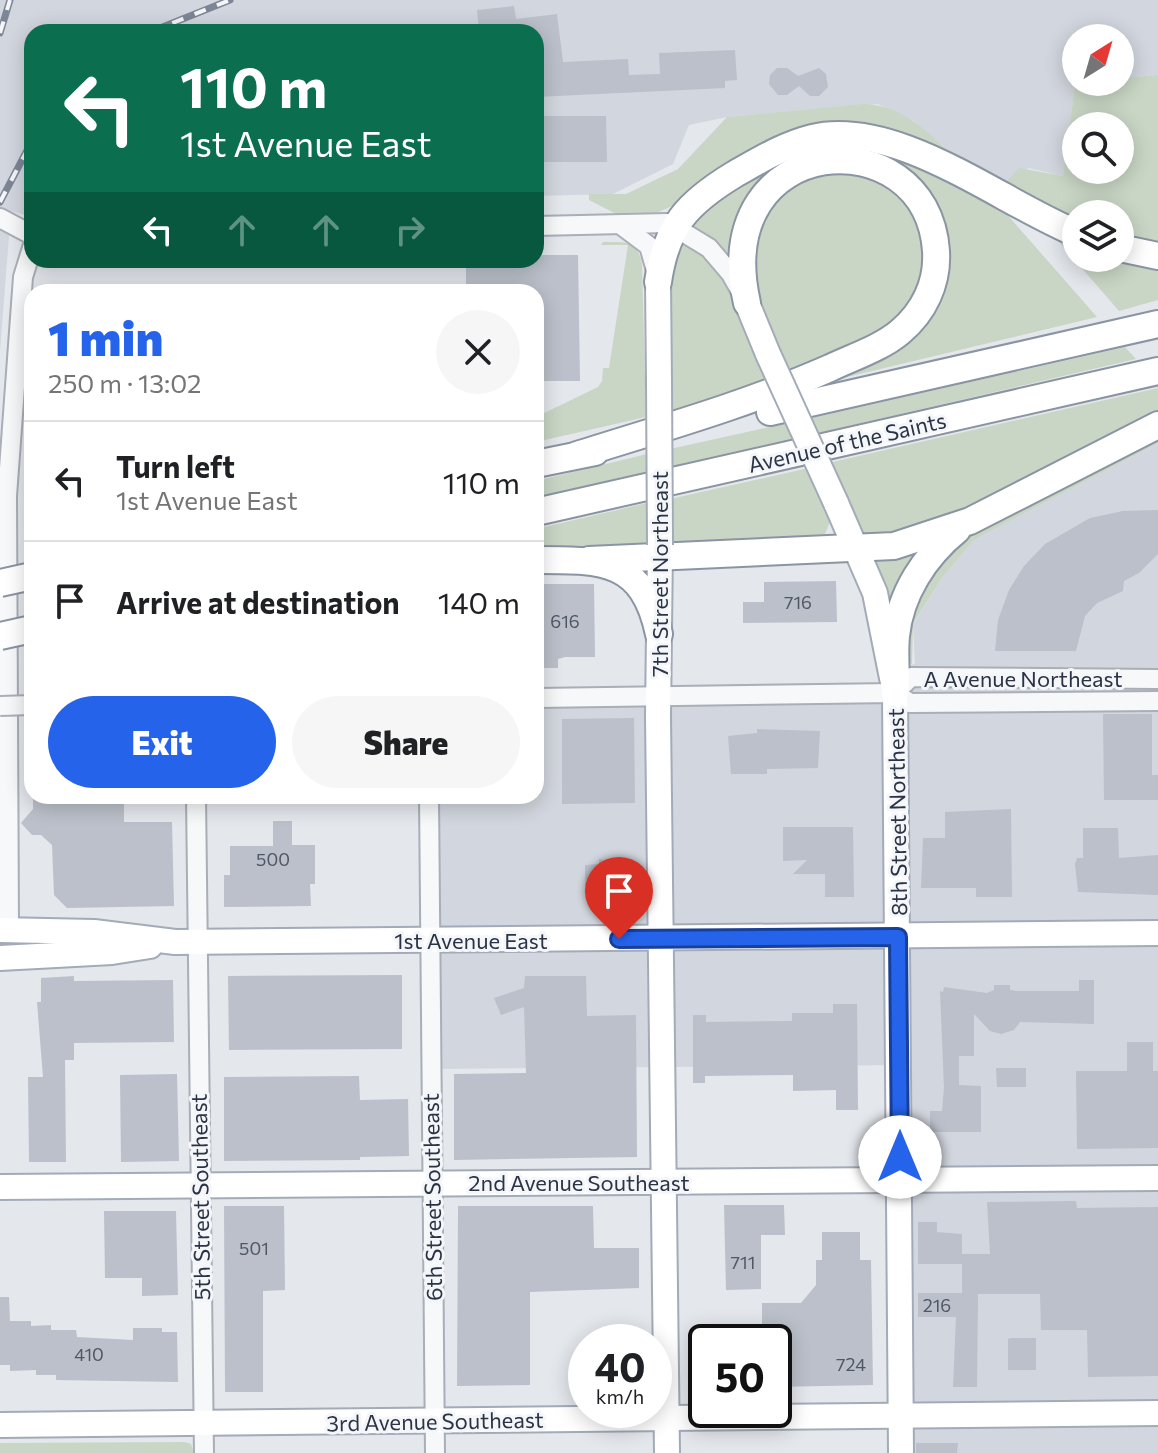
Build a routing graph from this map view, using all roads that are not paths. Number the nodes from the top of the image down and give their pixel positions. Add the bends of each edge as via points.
1 (1, 219) edge
2 (621, 225) junction
3 (674, 225) junction
4 (544, 226) edge
5 (1062, 226) edge
6 (24, 231) edge
7 (1134, 251) edge
8 (1158, 256) edge
9 (26, 268) edge
10 (658, 282) junction
11 (747, 303) junction
12 (1158, 324) edge
13 (1158, 371) edge
14 (1150, 429) edge
15 (577, 455) junction
16 (544, 462) edge
17 (544, 510) edge
18 (970, 521) junction
19 (856, 548) junction
20 (660, 551) junction
21 (544, 560) edge
22 (589, 560) junction
23 (24, 578) edge
24 (0, 583) edge
25 (24, 631) edge
26 (659, 634) junction
27 (0, 636) edge
28 (1158, 679) edge
29 (895, 693) junction
30 (659, 696) junction
31 (544, 698) edge
32 (1158, 701) edge
33 (24, 705) edge
34 (0, 706) edge
35 (196, 804) edge
36 (429, 804) edge
37 (4, 930) edge
38 (1158, 933) edge
39 (898, 937) junction
40 (662, 939) junction
41 (430, 940) junction
42 (168, 942) junction
43 (198, 942) junction
44 (0, 958) edge
45 (1158, 1178) edge
46 (900, 1179) junction
47 (664, 1182) junction
48 (432, 1183) junction
49 (199, 1185) junction
50 (0, 1187) edge
51 (666, 1324) edge
52 (1158, 1413) edge
53 (902, 1417) junction
54 (672, 1419) edge
55 (568, 1420) edge
56 (434, 1421) junction
57 (203, 1423) junction
58 (0, 1425) edge
59 (667, 1428) edge
60 (204, 1453) edge
61 (435, 1453) edge
62 (667, 1453) edge
63 (901, 1453) edge

1 - 6 street
2 - 3 street
2 - 4 street
2 - 10 street, 7th Street Northeast via 649,246
3 - 5 highway via 695,202 739,172 793,144 828,136 873,140 910,151
3 - 10 highway
3 - 11 street, 8th Street Northeast via 720,259
7 - 8 highway
9 - 37 street via 7,496
10 - 20 main road, 7th Street Northeast, bridge
11 - 15 highway via 741,263 749,217 766,191 800,167 828,160 868,164 895,178 925,213 935,244 934,276 918,313 897,335 768,395
11 - 19 main road, 8th Street Northeast, bridge
12 - 15 highway, Avenue of the Saints
13 - 17 highway, Avenue of the Saints
14 - 18 highway
15 - 16 highway, Avenue of the Saints
18 - 19 highway via 894,546
18 - 29 highway via 927,559 904,602 896,635
19 - 20 highway
19 - 29 main road, 8th Street Northeast via 880,611
20 - 22 highway
20 - 26 main road, 7th Street Northeast
21 - 22 highway
22 - 26 highway via 621,570 637,582
23 - 24 highway, bridge
25 - 27 highway, bridge
26 - 30 main road, 7th Street Northeast
28 - 29 street, A Avenue Northeast via 911,677
29 - 30 street, A Avenue Northeast
29 - 32 street, A Avenue Northeast via 910,703
29 - 39 main road, 8th Street Northeast
30 - 31 street, A Avenue Northeast
30 - 40 main road, 7th Street Northeast
33 - 34 street, bridge
35 - 43 street, 5th Street Southeast
36 - 41 street, 6th Street Southeast
37 - 42 main road, 1st Avenue East via 94,932
38 - 39 main road, 1st Avenue East
39 - 40 main road, 1st Avenue East
39 - 46 main road, 8th Street Northeast
40 - 41 main road, 1st Avenue East
40 - 47 main road, 7th Street Northeast
41 - 43 main road, 1st Avenue East
41 - 48 street, 6th Street Southeast
42 - 43 main road, 1st Avenue East
42 - 44 main road, 1st Avenue East via 112,952
43 - 49 street, 5th Street Southeast
45 - 46 main road, 2nd Avenue Southeast
46 - 47 main road, 2nd Avenue Southeast
46 - 53 main road, 8th Street Northeast
47 - 48 main road, 2nd Avenue Southeast
47 - 51 main road, 7th Street Northeast
48 - 49 main road, 2nd Avenue Southeast
48 - 56 street, 6th Street Southeast
49 - 50 main road, 2nd Avenue Southeast
49 - 57 street, 5th Street Southeast
52 - 53 main road, 3rd Avenue Southeast
53 - 54 main road, 3rd Avenue Southeast
53 - 63 main road, 8th Street Northeast
55 - 56 main road, 3rd Avenue Southeast
56 - 57 main road, 3rd Avenue Southeast
56 - 61 street, 6th Street Southeast
57 - 58 main road, 3rd Avenue Southeast
57 - 60 street, 5th Street Southeast
59 - 62 main road, 7th Street Northeast

